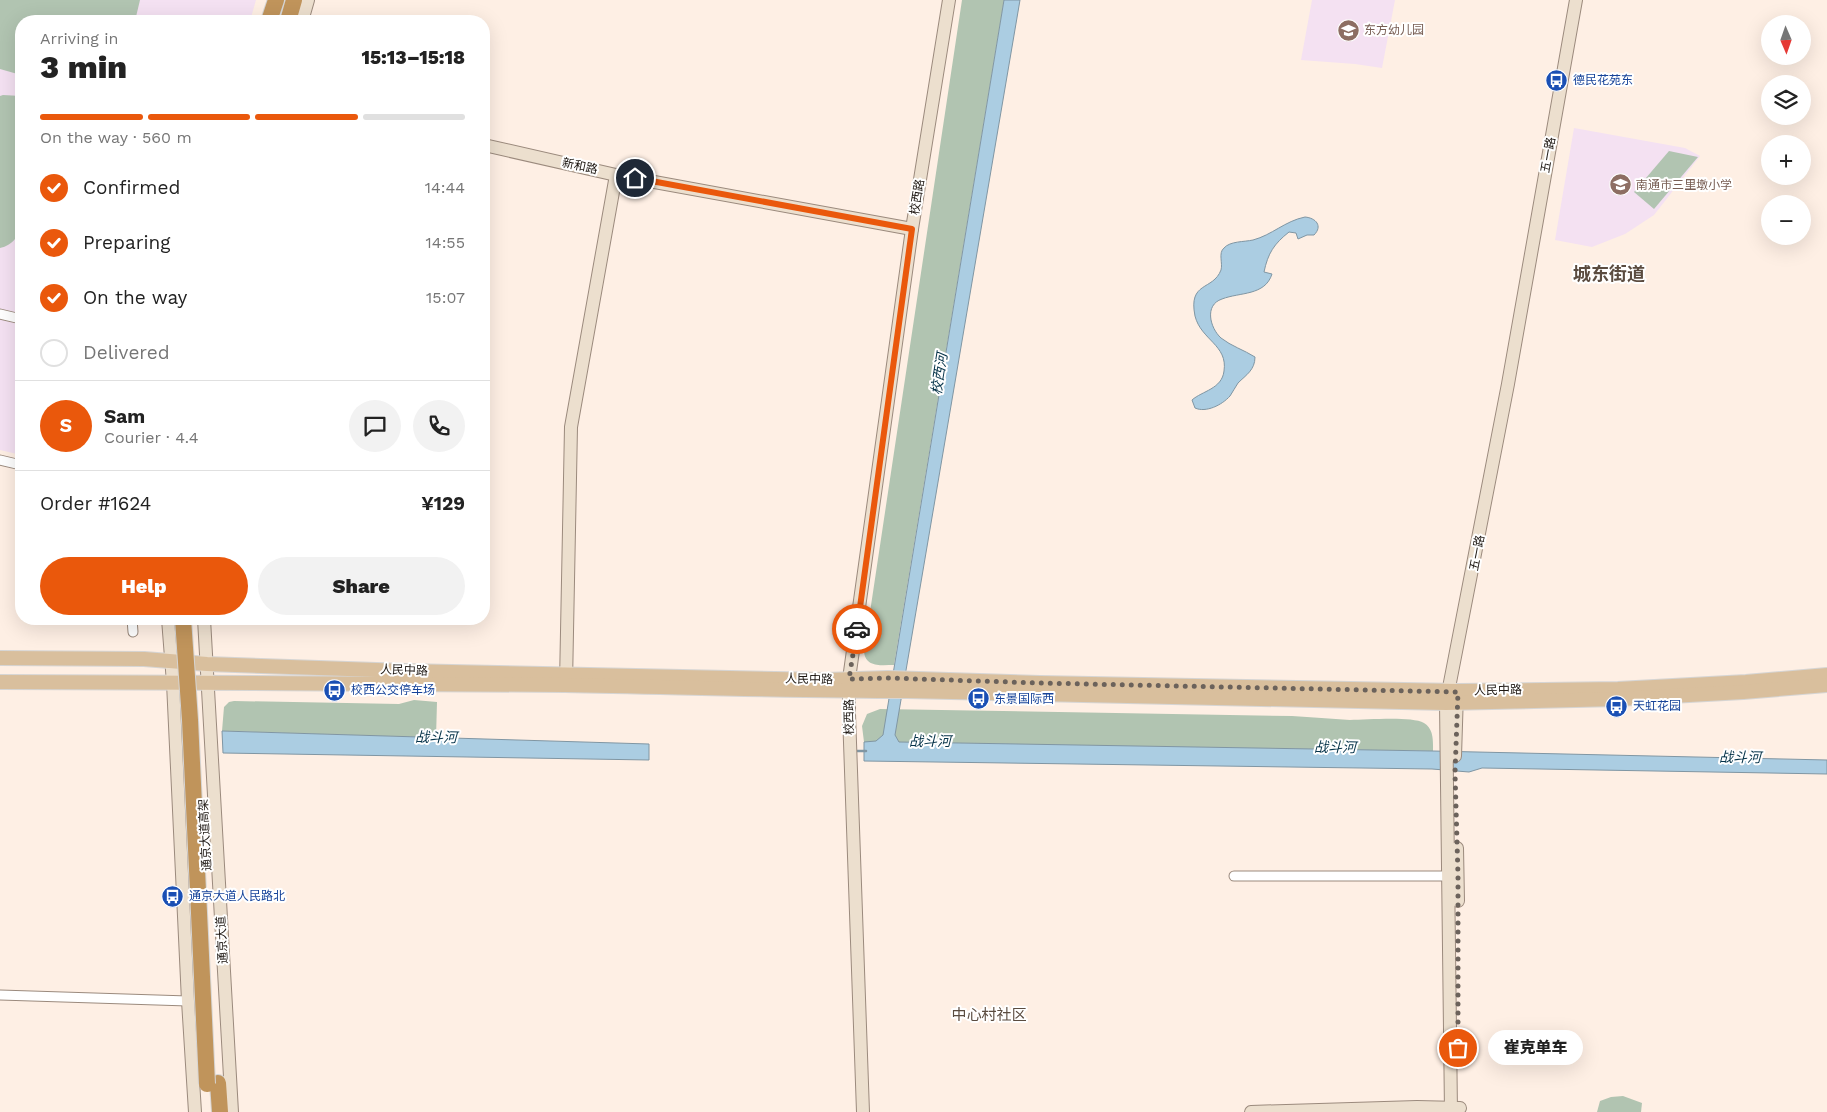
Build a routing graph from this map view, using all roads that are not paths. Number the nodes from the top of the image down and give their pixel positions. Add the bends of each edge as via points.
1 (269, 0) edge
2 (277, 0) edge
3 (294, 0) edge
4 (300, 0) edge
5 (308, 0) edge
6 (949, 0) edge
7 (1576, 0) edge
8 (1584, 0) edge
9 (265, 15) edge
10 (271, 15) edge
11 (275, 15) edge
12 (290, 15) edge
13 (298, 15) edge
14 (304, 15) edge
15 (490, 146) edge
16 (616, 174) junction
17 (912, 229) junction
18 (0, 314) edge
19 (15, 318) edge
20 (0, 460) edge
21 (15, 464) edge
22 (132, 625) edge
23 (169, 625) edge
24 (182, 625) edge
25 (193, 625) edge
26 (204, 625) edge
27 (132, 632) dead end
28 (0, 658) edge
29 (172, 662) junction
30 (207, 664) junction
31 (1827, 675) edge
32 (566, 679) junction
33 (0, 682) edge
34 (208, 682) junction
35 (173, 683) junction
36 (849, 685) junction
37 (1827, 685) edge
38 (1452, 697) junction
39 (1451, 773) junction
40 (1234, 876) dead end
41 (1458, 876) junction
42 (0, 994) edge
43 (188, 1001) junction
44 (212, 1084) junction
45 (1456, 1110) edge
46 (195, 1112) edge
47 (208, 1112) edge
48 (220, 1112) edge
49 (232, 1112) edge
50 (863, 1112) edge
51 (1251, 1112) edge

1 - 9 main road
2 - 10 highway
2 - 11 highway
3 - 12 highway
4 - 13 highway
5 - 14 main road
6 - 17 main road, 校西路
7 - 38 main road, 五一路
8 - 38 main road, 五一路 via 1491,514
15 - 16 main road, 新和路
16 - 17 main road, 新和路
16 - 32 main road via 571,427
17 - 36 main road, 校西路
18 - 19 street
20 - 21 street
22 - 27 street
23 - 29 main road
24 - 44 highway, 通京大道高架, bridge
25 - 44 highway, 通京大道高架 via 200,720
26 - 30 main road, 通京大道
28 - 29 main road, 人民中路
29 - 30 main road, 人民中路
29 - 35 main road
30 - 32 main road, 人民中路
30 - 34 main road, 通京大道
31 - 38 main road, 人民中路
32 - 34 main road, 人民中路
32 - 36 main road, 人民中路
33 - 35 main road, 人民中路
34 - 35 main road, 人民中路
34 - 49 main road, 通京大道
35 - 43 main road
36 - 38 main road, 人民中路
36 - 50 main road, 校西路
37 - 38 main road, 人民中路 via 1617,699
38 - 39 main road, 五一路
39 - 41 main road, 五一路
39 - 45 main road, 五一路 via 1452,1017
40 - 41 street
41 - 45 main road, 五一路
42 - 43 street
43 - 46 main road
44 - 47 highway, 通京大道高架
44 - 48 highway, 通京大道高架
45 - 51 main road via 1417,1107

